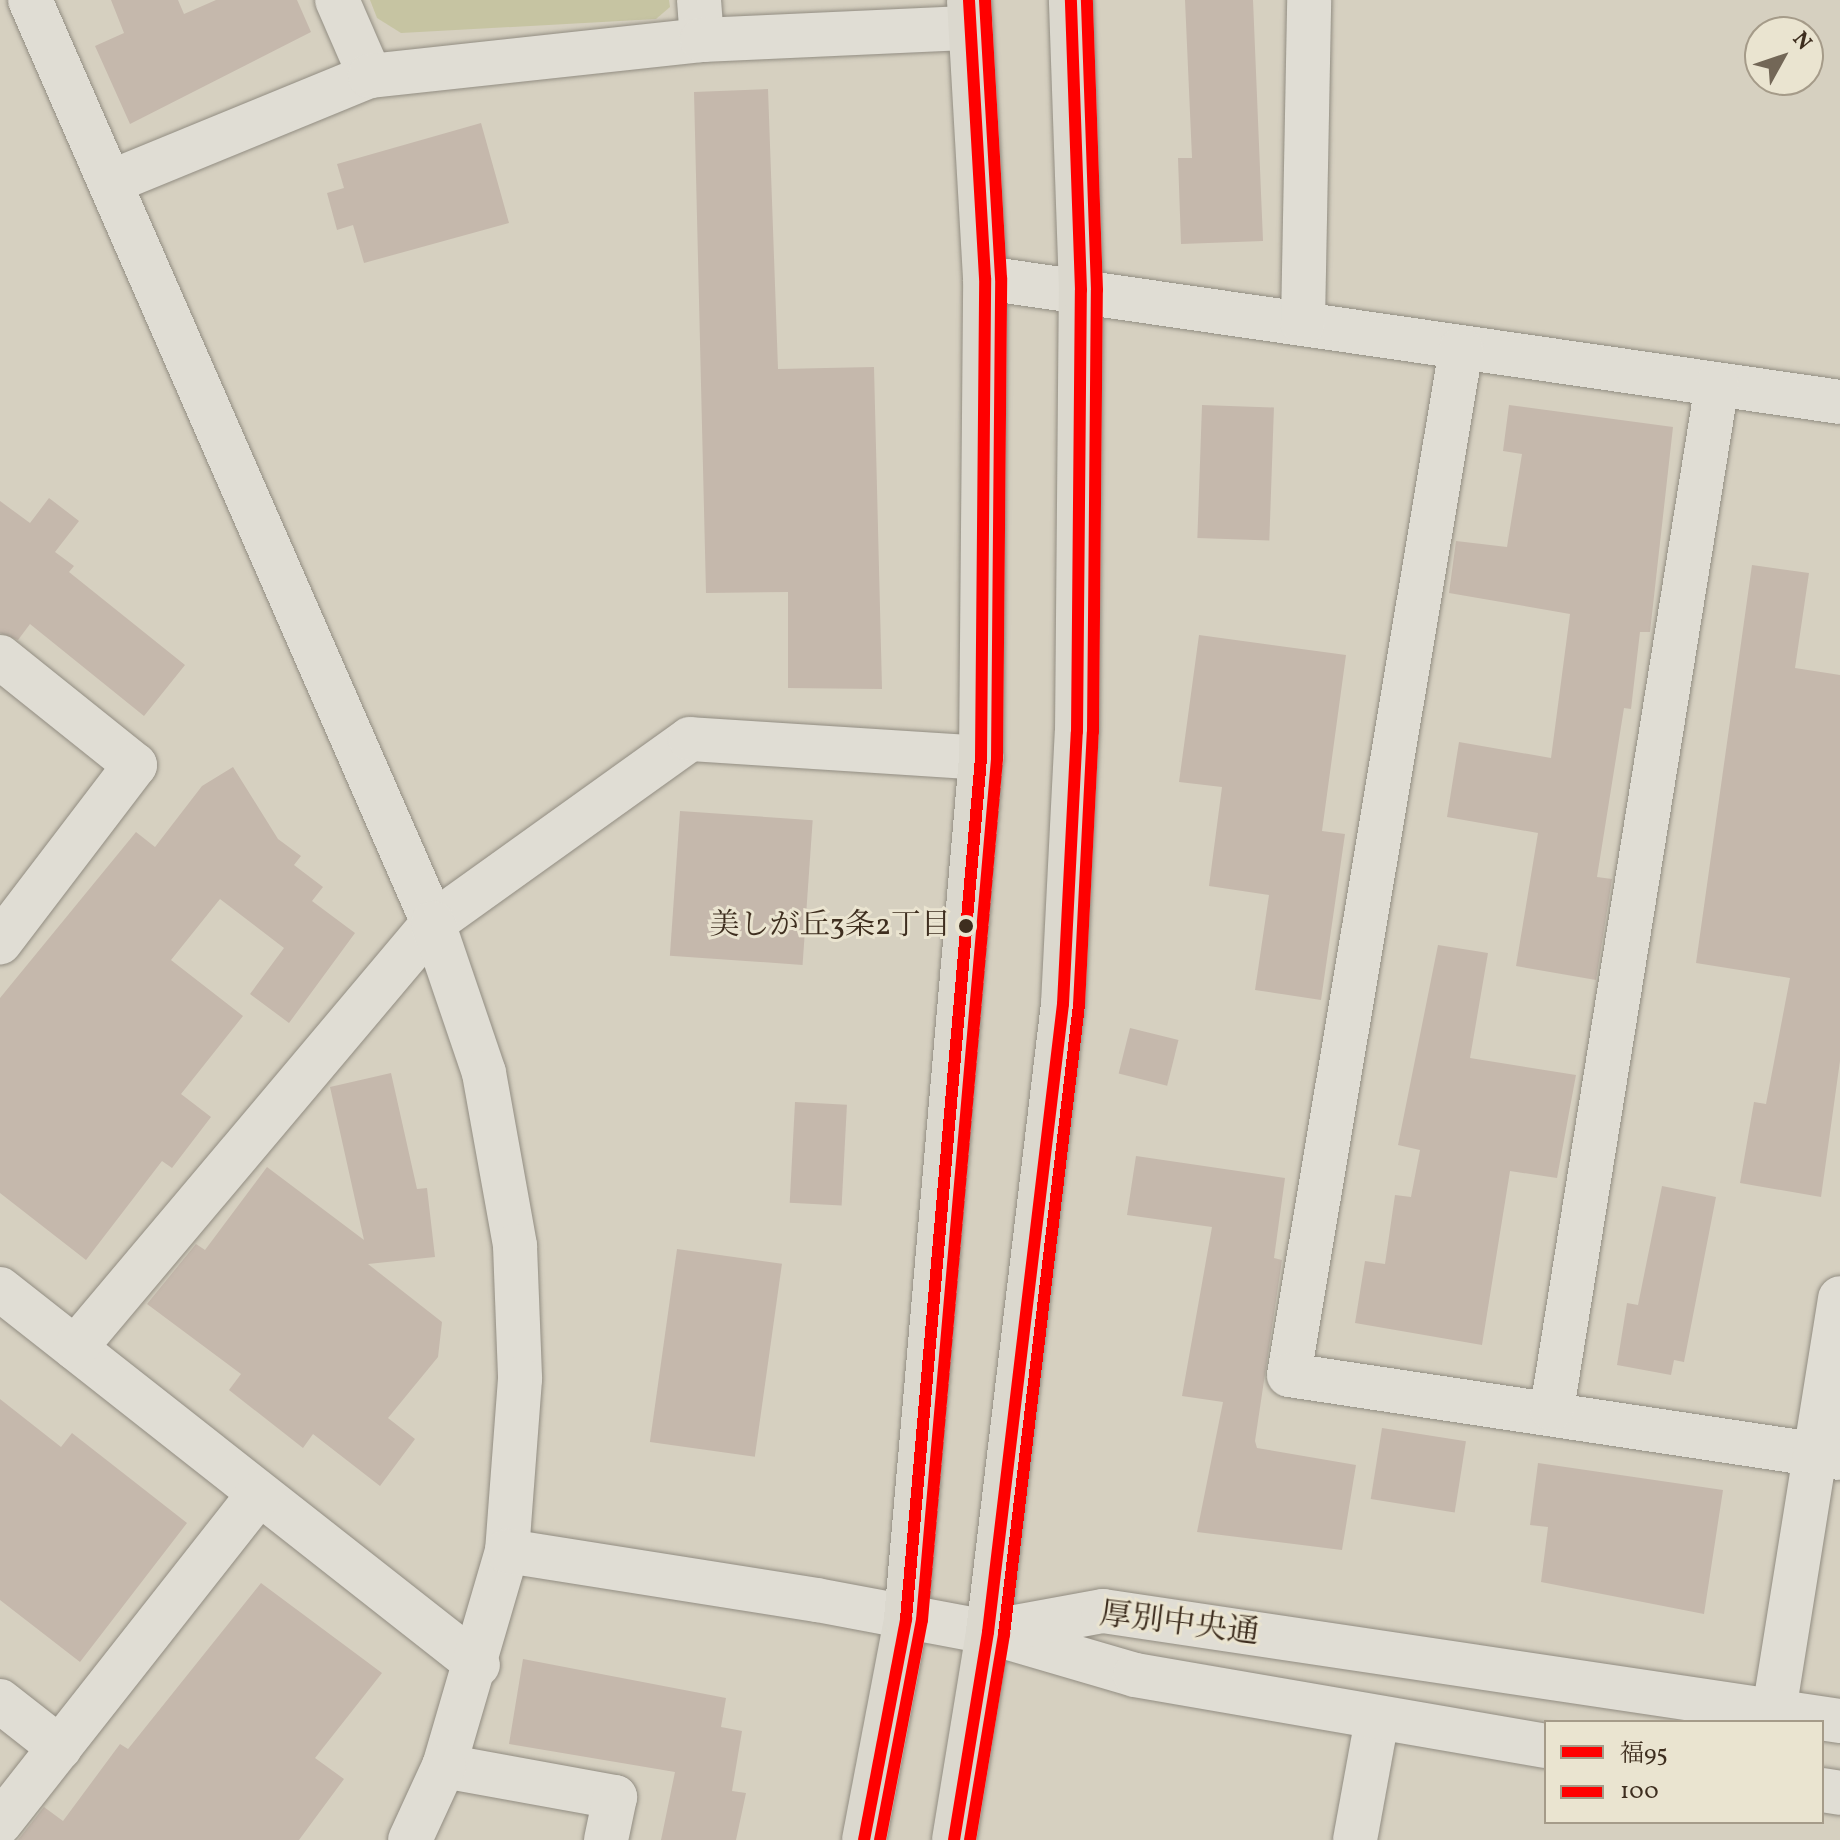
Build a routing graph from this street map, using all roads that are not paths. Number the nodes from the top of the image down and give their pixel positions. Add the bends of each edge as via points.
1 (30, 0) edge
2 (337, 0) edge
3 (1071, 0) edge
4 (1309, 0) edge
5 (970, 14) edge
6 (700, 20) edge
7 (370, 76) junction
8 (111, 182) junction
9 (985, 278) junction
10 (1081, 290) junction
11 (1303, 323) junction
12 (1461, 349) junction
13 (1717, 385) junction
14 (1840, 402) edge
15 (0, 657) edge
16 (981, 758) junction
17 (433, 923) junction
18 (0, 942) edge
19 (0, 1289) edge
20 (1840, 1298) edge
21 (75, 1348) junction
22 (1552, 1409) junction
23 (1828, 1456) edge
24 (259, 1494) junction
25 (507, 1551) junction
26 (906, 1619) junction
27 (988, 1632) junction
28 (478, 1665) junction
29 (0, 1701) edge
30 (1774, 1711) junction
31 (1377, 1719) junction
32 (1840, 1721) edge
33 (1544, 1746) edge
34 (60, 1748) junction
35 (444, 1766) junction
36 (0, 1823) edge
37 (410, 1840) edge
38 (606, 1840) edge
39 (864, 1840) edge
40 (954, 1840) edge
41 (1355, 1840) edge

1 - 8 street
2 - 7 street
3 - 10 main road
4 - 11 street
5 - 6 street
5 - 9 main road
6 - 7 street
7 - 8 street
8 - 17 street
9 - 10 street
9 - 16 main road
10 - 11 street
10 - 27 main road via 1077,732 1063,1004
11 - 12 street
12 - 13 street
12 - 22 street via 1289,1375
13 - 14 street
13 - 22 street
15 - 18 street via 135,765
16 - 17 street via 690,739
16 - 26 main road
17 - 21 street
17 - 25 street via 484,1073 515,1246 520,1379
19 - 21 street
20 - 23 street
21 - 24 street
22 - 23 street
23 - 30 street
24 - 28 street
24 - 34 street
25 - 26 street
25 - 28 street
26 - 27 street
26 - 39 main road
27 - 30 street, 厚別中央通 via 1103,1611
27 - 31 street, 厚別中央通 via 1135,1675
27 - 40 main road
28 - 35 street
29 - 34 street
30 - 32 street, 厚別中央通
31 - 33 street, 厚別中央通
31 - 41 street
34 - 36 street
35 - 37 street
35 - 38 street via 615,1797

